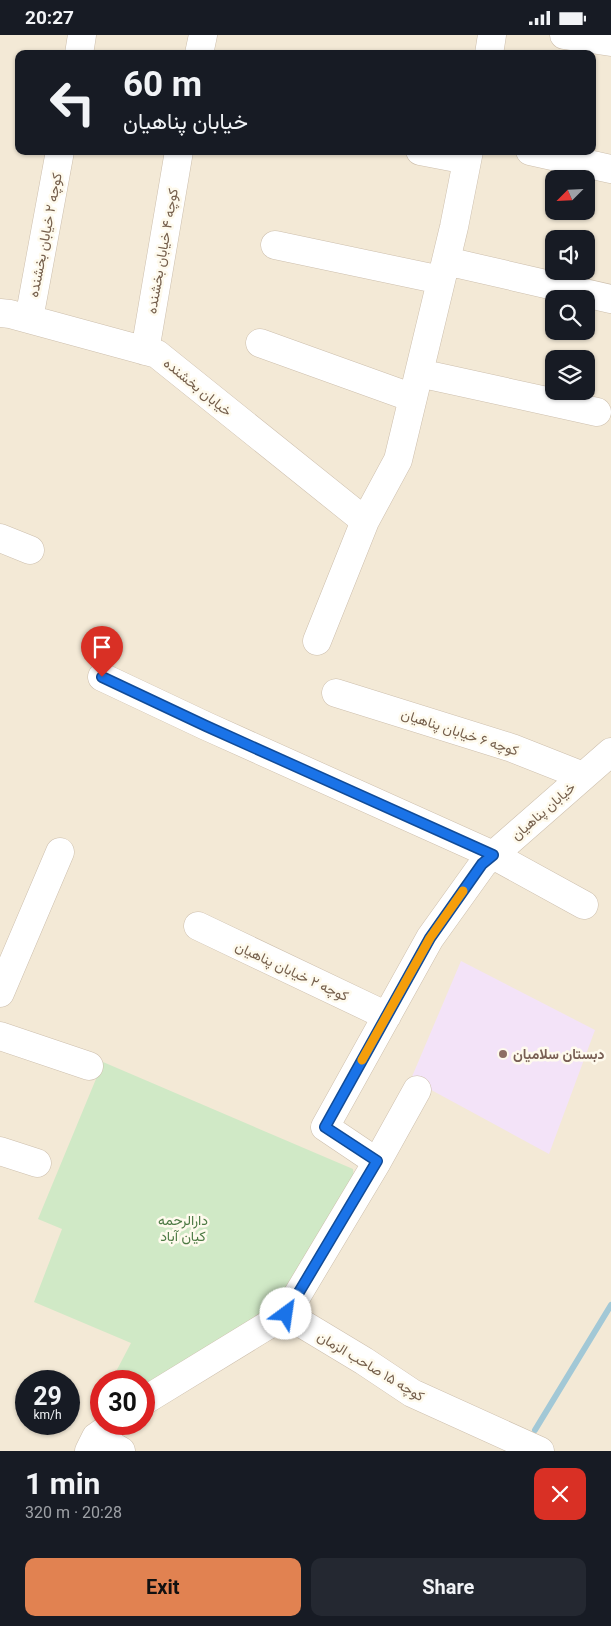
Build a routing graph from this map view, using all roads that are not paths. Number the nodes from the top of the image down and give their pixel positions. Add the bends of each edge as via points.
1 (82, 35) edge
2 (203, 35) edge
3 (492, 35) edge
4 (564, 35) edge
5 (611, 42) edge
6 (80, 50) edge
7 (200, 50) edge
8 (489, 50) edge
9 (59, 155) edge
10 (178, 155) edge
11 (548, 155) edge
12 (468, 156) edge
13 (611, 169) edge
14 (275, 245) dead end
15 (443, 271) junction
16 (611, 299) edge
17 (0, 313) edge
18 (29, 319) junction
19 (260, 343) dead end
20 (145, 351) junction
21 (416, 385) junction
22 (597, 413) dead end
23 (365, 521) junction
24 (0, 538) edge
25 (30, 550) dead end
26 (317, 641) dead end
27 (102, 677) dead end
28 (336, 693) dead end
29 (610, 750) edge
30 (583, 776) junction
31 (60, 852) dead end
32 (493, 855) junction
33 (584, 905) dead end
34 (198, 926) dead end
35 (0, 993) edge
36 (386, 1016) junction
37 (0, 1036) edge
38 (89, 1066) dead end
39 (417, 1090) dead end
40 (0, 1151) edge
41 (377, 1161) junction
42 (36, 1163) dead end
43 (286, 1314) junction
44 (155, 1394) edge
45 (100, 1437) edge
46 (511, 1445) edge
47 (121, 1451) edge
48 (540, 1451) edge

1 - 6 street
2 - 7 street
3 - 8 street
4 - 5 street
9 - 18 street, کوچه ۲ خیابان بخشنده
10 - 20 street, کوچه ۴ خیابان بخشنده
11 - 13 street
12 - 15 street
14 - 15 street
15 - 16 street
15 - 21 street
17 - 18 street, خیابان بخشنده
18 - 20 street, خیابان بخشنده
19 - 21 street
20 - 23 street, خیابان بخشنده via 157,354
21 - 22 street
21 - 23 street via 398,459
23 - 26 street
24 - 25 street
27 - 32 street
28 - 30 street, کوچه ۶ خیابان پناهیان via 512,748
29 - 30 street, خیابان پناهیان
30 - 32 street, خیابان پناهیان
31 - 35 street
32 - 33 street
32 - 36 street, خیابان پناهیان via 482,864 430,938
34 - 36 street, کوچه ۲ خیابان پناهیان
36 - 41 street, خیابان پناهیان via 325,1127
37 - 38 street
39 - 41 street
40 - 42 street
41 - 43 street
43 - 44 street
43 - 46 street, کوچه ۱۵ صاحب الزمان via 412,1393
45 - 47 street
46 - 48 street, کوچه ۱۵ صاحب الزمان

